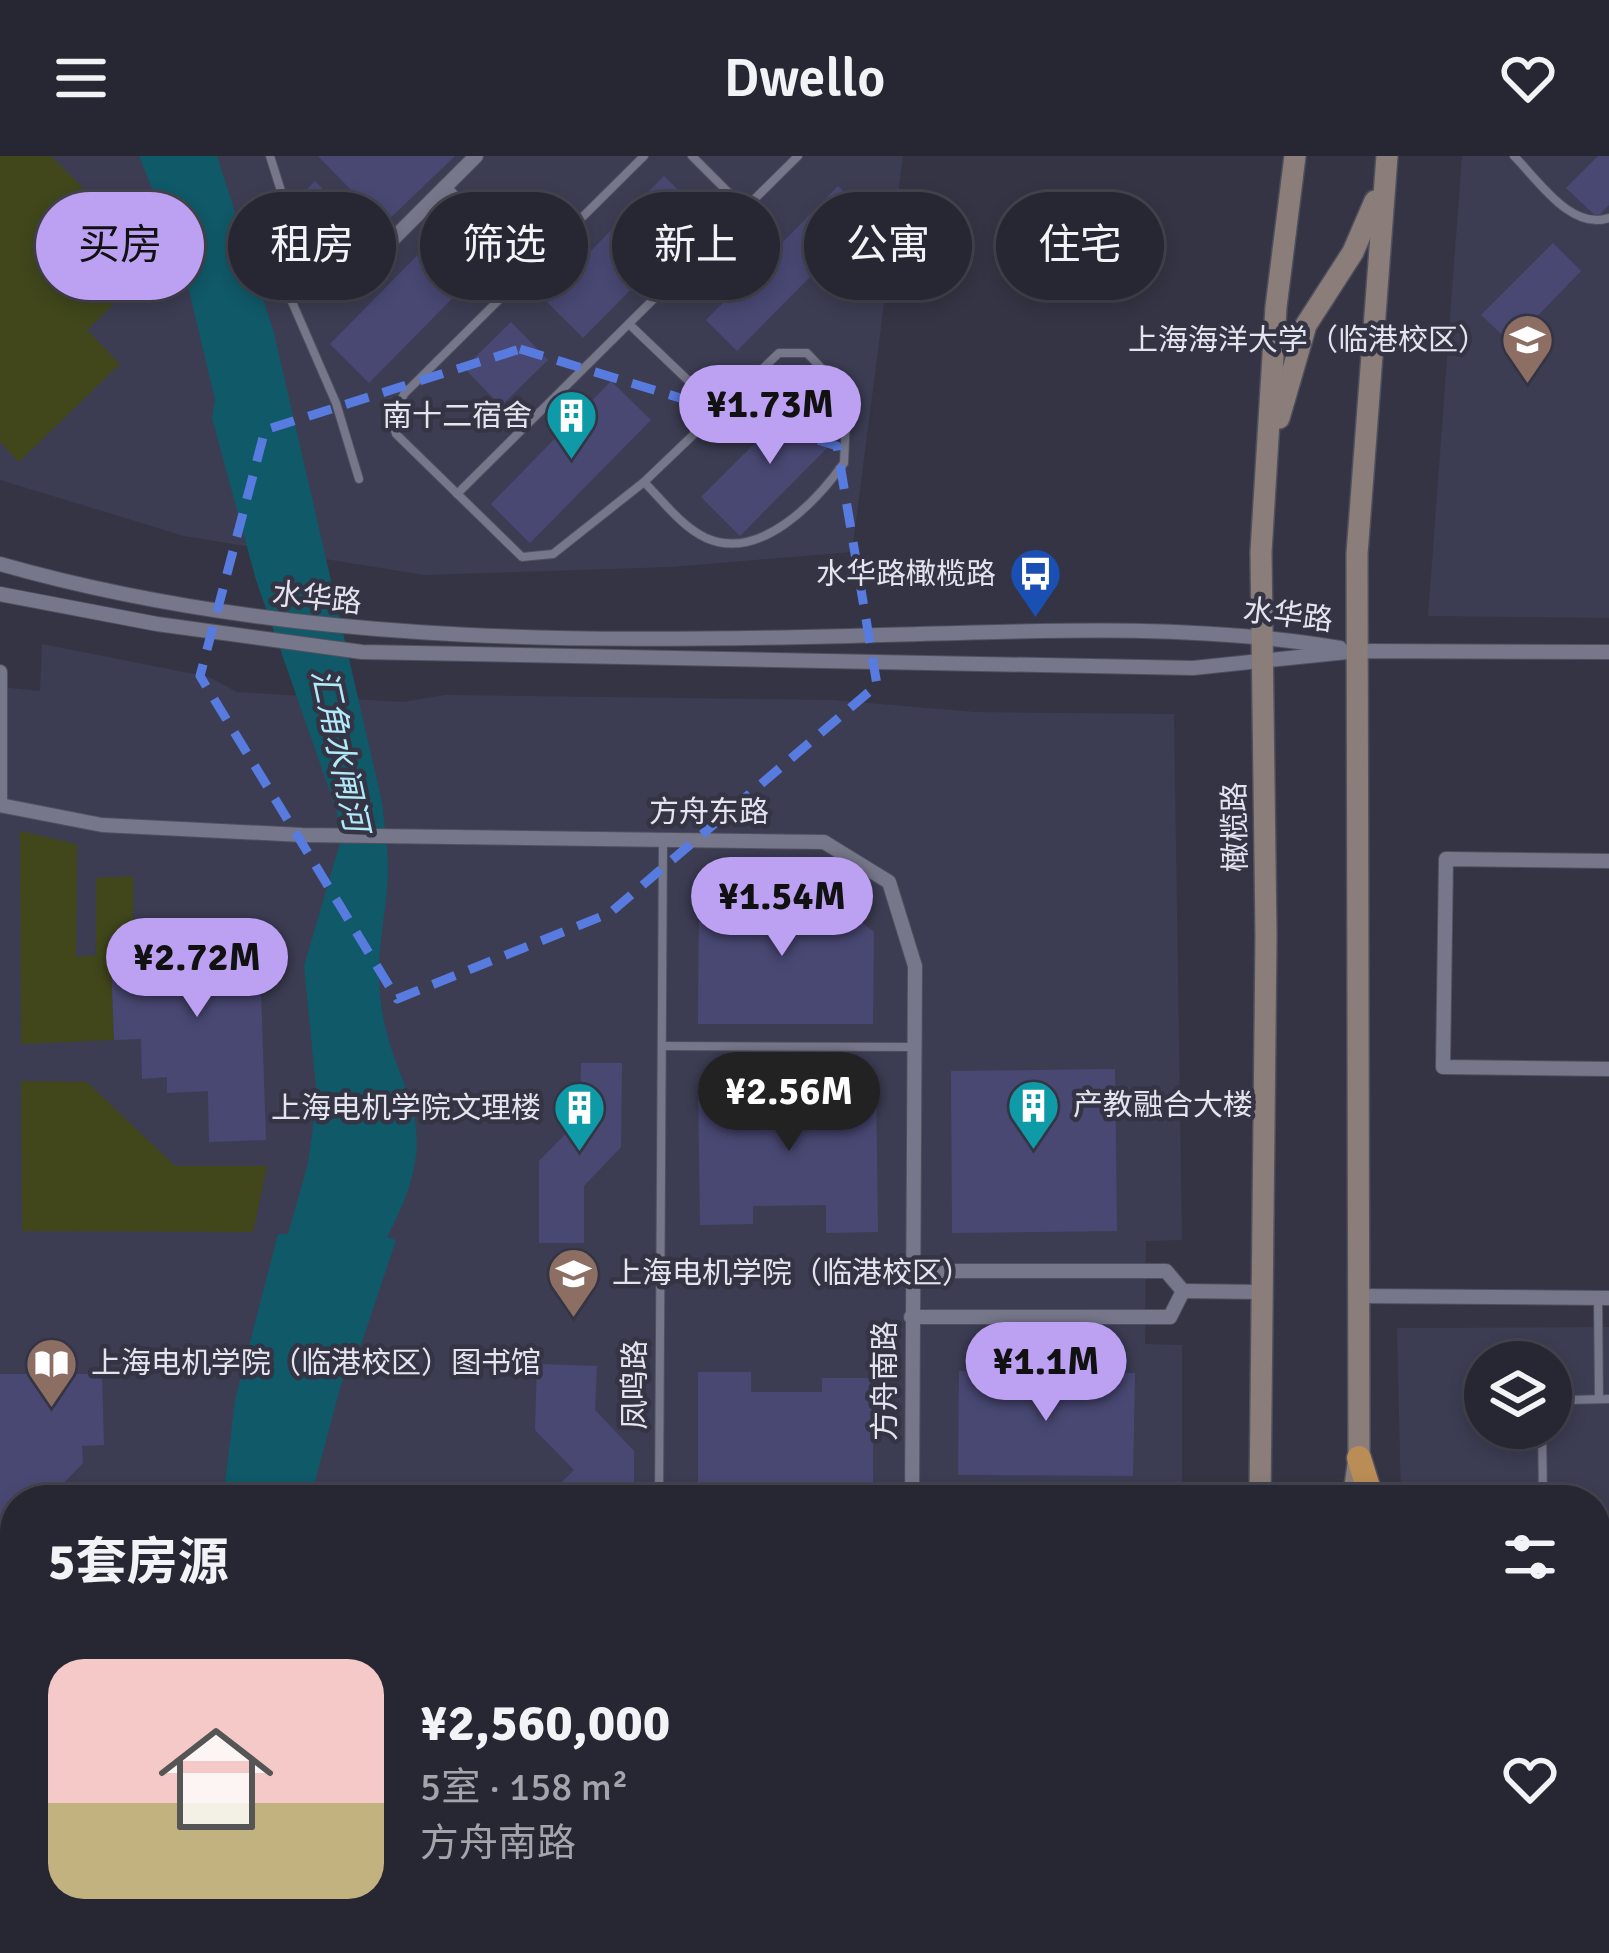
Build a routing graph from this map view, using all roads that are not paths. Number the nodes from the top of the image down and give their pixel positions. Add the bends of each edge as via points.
1 (270, 156) edge
2 (476, 156) edge
3 (644, 156) edge
4 (692, 156) edge
5 (798, 156) edge
6 (1295, 156) edge
7 (1514, 156) edge
8 (1386, 167) edge
9 (444, 188) junction
10 (448, 192) edge
11 (729, 192) edge
12 (762, 192) edge
13 (588, 212) edge
14 (1609, 218) edge
15 (396, 236) edge
16 (499, 300) edge
17 (653, 300) edge
18 (629, 324) junction
19 (718, 409) junction
20 (1267, 465) junction
21 (359, 479) dead end
22 (644, 482) junction
23 (458, 494) junction
24 (0, 564) edge
25 (0, 594) edge
26 (1261, 635) junction
27 (1357, 651) junction
28 (1609, 652) edge
29 (1262, 663) junction
30 (0, 672) edge
31 (0, 805) edge
32 (663, 838) junction
33 (1609, 861) edge
34 (662, 1046) junction
35 (914, 1047) junction
36 (1609, 1069) edge
37 (911, 1271) junction
38 (1183, 1291) junction
39 (1261, 1292) junction
40 (1358, 1296) junction
41 (1604, 1298) edge
42 (911, 1317) junction
43 (1604, 1399) edge
44 (1572, 1403) edge
45 (1542, 1449) edge
46 (1359, 1458) junction
47 (658, 1485) edge
48 (912, 1485) edge
49 (1260, 1485) edge
50 (1355, 1485) edge
51 (1367, 1485) edge
52 (1543, 1485) edge

1 - 21 lane via 281,191 286,287
2 - 9 street
3 - 13 lane
4 - 11 lane
5 - 12 lane
6 - 20 main road, 橄榄路
7 - 14 lane via 1570,213
8 - 20 main road via 1353,252 1306,325
8 - 27 main road via 1360,491
9 - 10 street
9 - 15 street
16 - 23 lane via 394,407 396,434
17 - 18 lane
18 - 19 lane
18 - 23 lane
19 - 22 lane
19 - 22 lane via 779,353 807,353 847,394 844,463 783,527 724,543 688,527
20 - 26 main road, 橄榄路
22 - 23 lane via 537,560 522,557
24 - 26 street, 水华路 via 260,620 450,636
25 - 29 street, 水华路 via 362,652 1020,667
26 - 27 street, 水华路
26 - 29 main road, 橄榄路
27 - 28 street
27 - 29 street, 水华路
27 - 40 main road
29 - 39 main road, 橄榄路
30 - 31 street
31 - 32 street, 方舟东路 via 101,825
32 - 34 lane, 凤鸣路
32 - 35 street, 方舟东路 via 824,842 890,882 915,966
33 - 36 street via 1446,859 1443,1067
34 - 35 lane
34 - 47 lane, 凤鸣路
35 - 37 street, 方舟南路
37 - 38 street via 1166,1271
37 - 42 street, 方舟南路
38 - 39 street
38 - 42 street via 1170,1317
39 - 49 main road, 橄榄路
40 - 41 street
40 - 46 main road
41 - 43 lane
42 - 48 street, 方舟南路
43 - 44 lane
45 - 52 lane
46 - 50 main road
46 - 51 highway

